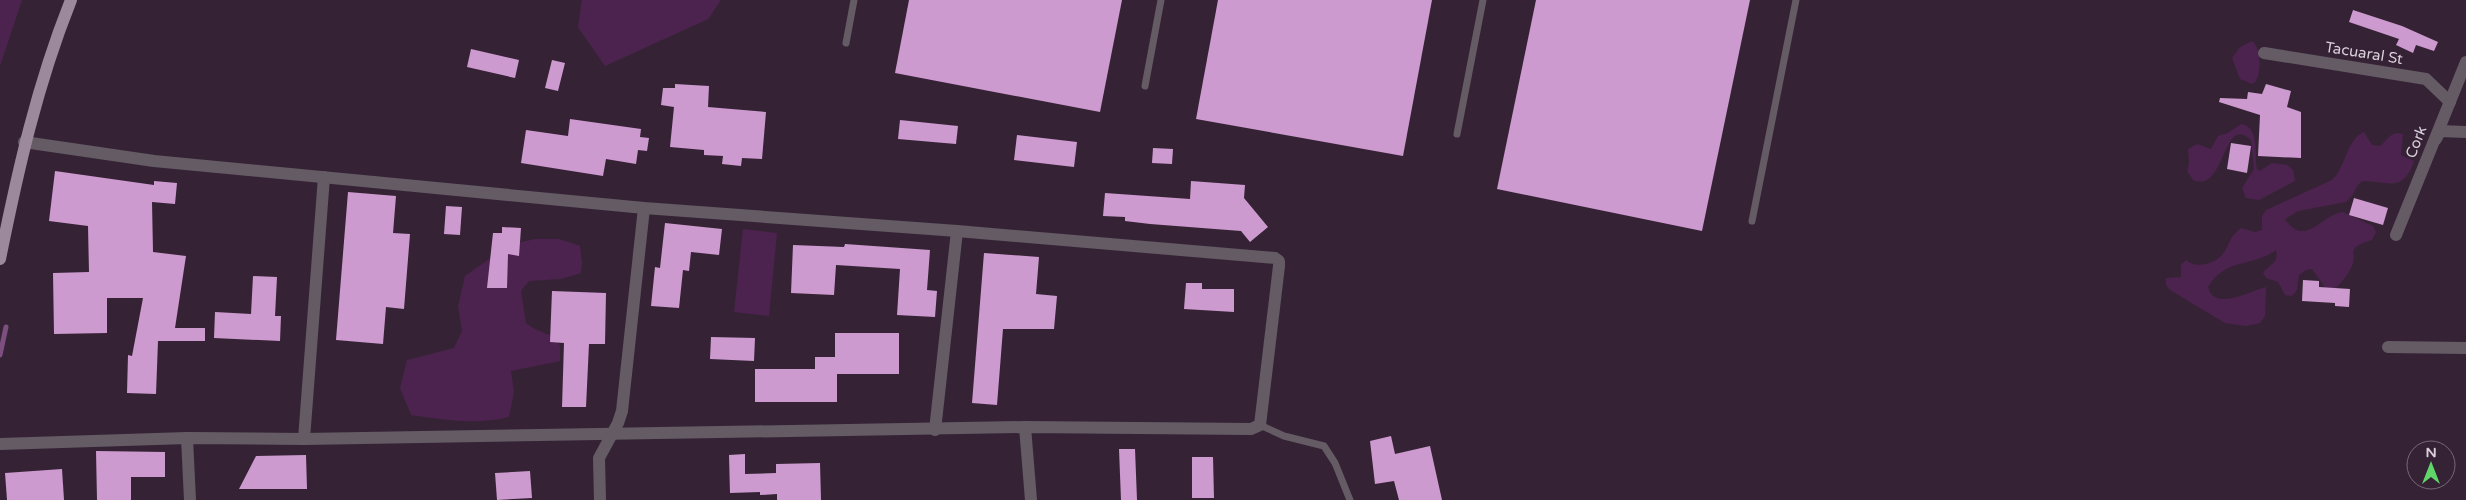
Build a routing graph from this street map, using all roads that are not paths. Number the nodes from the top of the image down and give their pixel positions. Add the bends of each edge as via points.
1 (71, 0) edge
2 (854, 0) edge
3 (1160, 0) edge
4 (1483, 0) edge
5 (1796, 0) edge
6 (846, 43) dead end
7 (2264, 52) dead end
8 (2466, 62) edge
9 (1145, 86) dead end
10 (2450, 102) junction
11 (2466, 132) edge
12 (1457, 134) dead end
13 (24, 142) junction
14 (324, 177) junction
15 (644, 208) junction
16 (1752, 221) dead end
17 (957, 231) junction
18 (0, 259) edge
19 (2388, 348) dead end
20 (2466, 348) edge
21 (1260, 425) junction
22 (1025, 426) junction
23 (936, 430) junction
24 (612, 433) junction
25 (187, 438) junction
26 (304, 439) junction
27 (0, 444) edge
28 (190, 500) edge
29 (600, 500) edge
30 (1031, 500) edge
31 (1350, 500) edge

1 - 13 main road via 57,33
2 - 6 lane
3 - 9 lane
4 - 12 lane
5 - 16 lane
7 - 10 street, Tacuaral St via 2426,79
8 - 10 street, Cork
10 - 11 street, Cork via 2396,235 2440,131
13 - 14 street via 154,161
13 - 18 main road
14 - 15 street
14 - 26 street
15 - 17 street
15 - 24 street via 622,412
17 - 21 street via 1278,259
17 - 23 street
19 - 20 street
21 - 22 street via 1251,429
21 - 31 lane via 1284,436 1324,446 1335,463
22 - 23 street
22 - 30 street
23 - 24 street
24 - 26 street
24 - 29 street via 599,458
25 - 26 street
25 - 27 street
25 - 28 street

